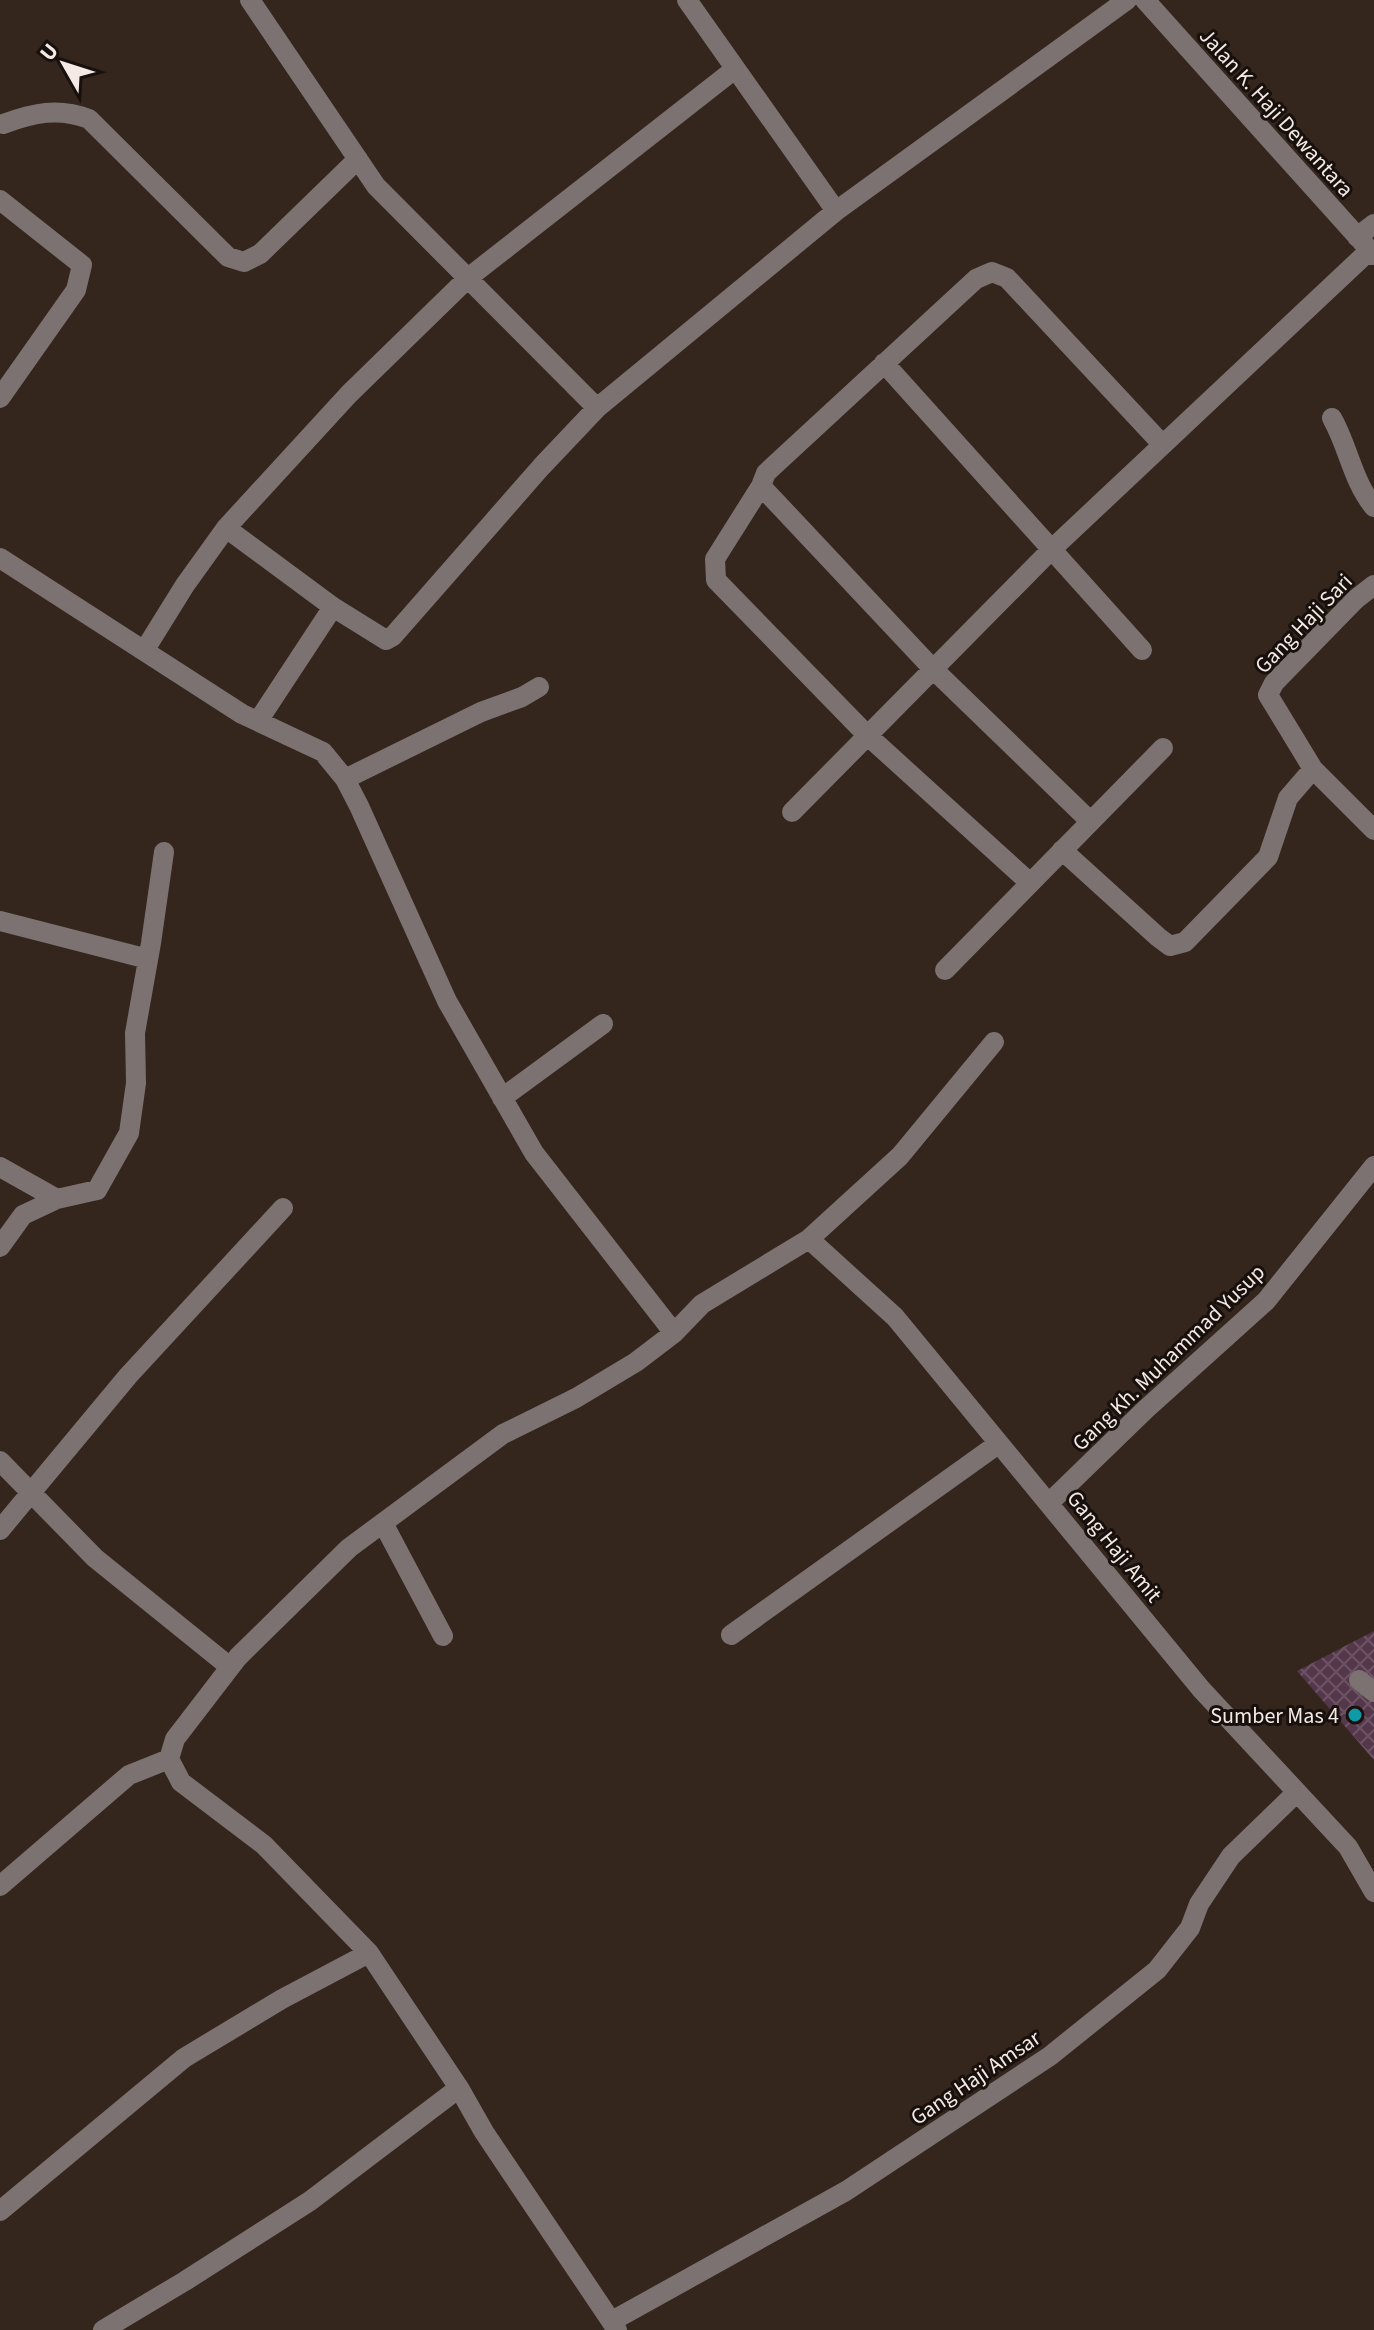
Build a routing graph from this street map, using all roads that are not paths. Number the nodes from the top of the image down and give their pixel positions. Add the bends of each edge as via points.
1 (250, 0) edge
2 (687, 0) edge
3 (1127, 0) edge
4 (1145, 0) edge
5 (735, 69) junction
6 (1, 124) edge
7 (358, 159) junction
8 (0, 200) edge
9 (836, 211) junction
10 (1374, 224) edge
11 (1367, 247) edge
12 (468, 278) junction
13 (884, 363) junction
14 (0, 398) edge
15 (597, 408) junction
16 (1332, 418) dead end
17 (1162, 444) junction
18 (761, 486) junction
19 (1374, 507) edge
20 (226, 528) junction
21 (1052, 549) junction
22 (0, 558) edge
23 (1374, 585) edge
24 (333, 607) junction
25 (1142, 650) dead end
26 (144, 651) junction
27 (932, 668) junction
28 (539, 687) dead end
29 (258, 721) junction
30 (867, 735) junction
31 (1163, 748) dead end
32 (1313, 769) junction
33 (345, 779) junction
34 (792, 812) dead end
35 (1090, 821) junction
36 (1374, 830) edge
37 (1062, 850) junction
38 (164, 852) dead end
39 (1030, 883) junction
40 (0, 921) edge
41 (148, 959) junction
42 (945, 970) dead end
43 (603, 1024) dead end
44 (994, 1042) dead end
45 (502, 1098) junction
46 (1374, 1166) edge
47 (0, 1167) edge
48 (57, 1199) junction
49 (283, 1208) dead end
50 (809, 1239) junction
51 (0, 1247) edge
52 (674, 1333) junction
53 (998, 1444) junction
54 (0, 1461) edge
55 (32, 1492) junction
56 (1049, 1503) junction
57 (383, 1523) junction
58 (0, 1530) edge
59 (731, 1635) dead end
60 (443, 1636) dead end
61 (230, 1667) junction
62 (169, 1759) junction
63 (1296, 1793) junction
64 (0, 1886) edge
65 (1374, 1892) edge
66 (369, 1953) junction
67 (459, 2088) junction
68 (0, 2211) edge
69 (614, 2325) edge
70 (103, 2330) edge

1 - 7 street
2 - 5 street
3 - 9 street
4 - 11 street, Jalan K. Haji Dewantara
5 - 9 street
5 - 12 street
6 - 7 street via 49,111 89,119 228,257 244,262 260,254
7 - 12 street via 376,186
8 - 14 street via 82,265 76,290
9 - 15 street
10 - 11 street
11 - 17 street
12 - 15 street
12 - 20 street via 349,394
13 - 17 street via 976,279 992,272 1007,278
13 - 18 street via 766,473
13 - 21 street
15 - 24 street via 393,636 379,637
16 - 19 street
17 - 21 street
18 - 27 street
18 - 30 street via 715,559 716,580
20 - 24 street
20 - 26 street
21 - 25 street
21 - 27 street
22 - 26 street
23 - 32 street, Gang Haji Sari via 1274,683 1268,695
24 - 29 street
26 - 29 street
27 - 30 street
27 - 35 street
28 - 33 street
29 - 33 street via 323,752
30 - 34 street
30 - 39 street
31 - 35 street
32 - 36 street
32 - 37 street via 1288,798 1268,857 1185,942 1170,946
33 - 45 street via 447,1001
35 - 37 street
37 - 39 street
38 - 41 street
39 - 42 street
40 - 41 street
41 - 48 street via 135,1033 129,1133 97,1190
43 - 45 street
44 - 50 street via 900,1156
45 - 52 street via 534,1153
46 - 56 street, Gang Kh. Muhammad Yusup via 1266,1301
47 - 48 street
48 - 51 street via 23,1215
49 - 55 street via 128,1376
50 - 52 street via 702,1304
50 - 53 street, Gang Haji Amit via 895,1317
52 - 57 street via 588,1391 503,1434
53 - 56 street, Gang Haji Amit
53 - 59 street
54 - 55 street
55 - 58 street
55 - 61 street via 95,1558
56 - 63 street, Gang Haji Amit via 1201,1689
57 - 60 street
57 - 61 street via 349,1548
61 - 62 street via 175,1739
62 - 64 street via 129,1775
62 - 66 street via 181,1782 264,1845
63 - 65 street, Gang Haji Amit via 1348,1847
63 - 69 street, Gang Haji Amsar via 1231,1856 1199,1904 1190,1928 1157,1970 1050,2056 846,2191
66 - 67 street
66 - 68 street via 184,2058
67 - 69 street
67 - 70 street via 310,2201

